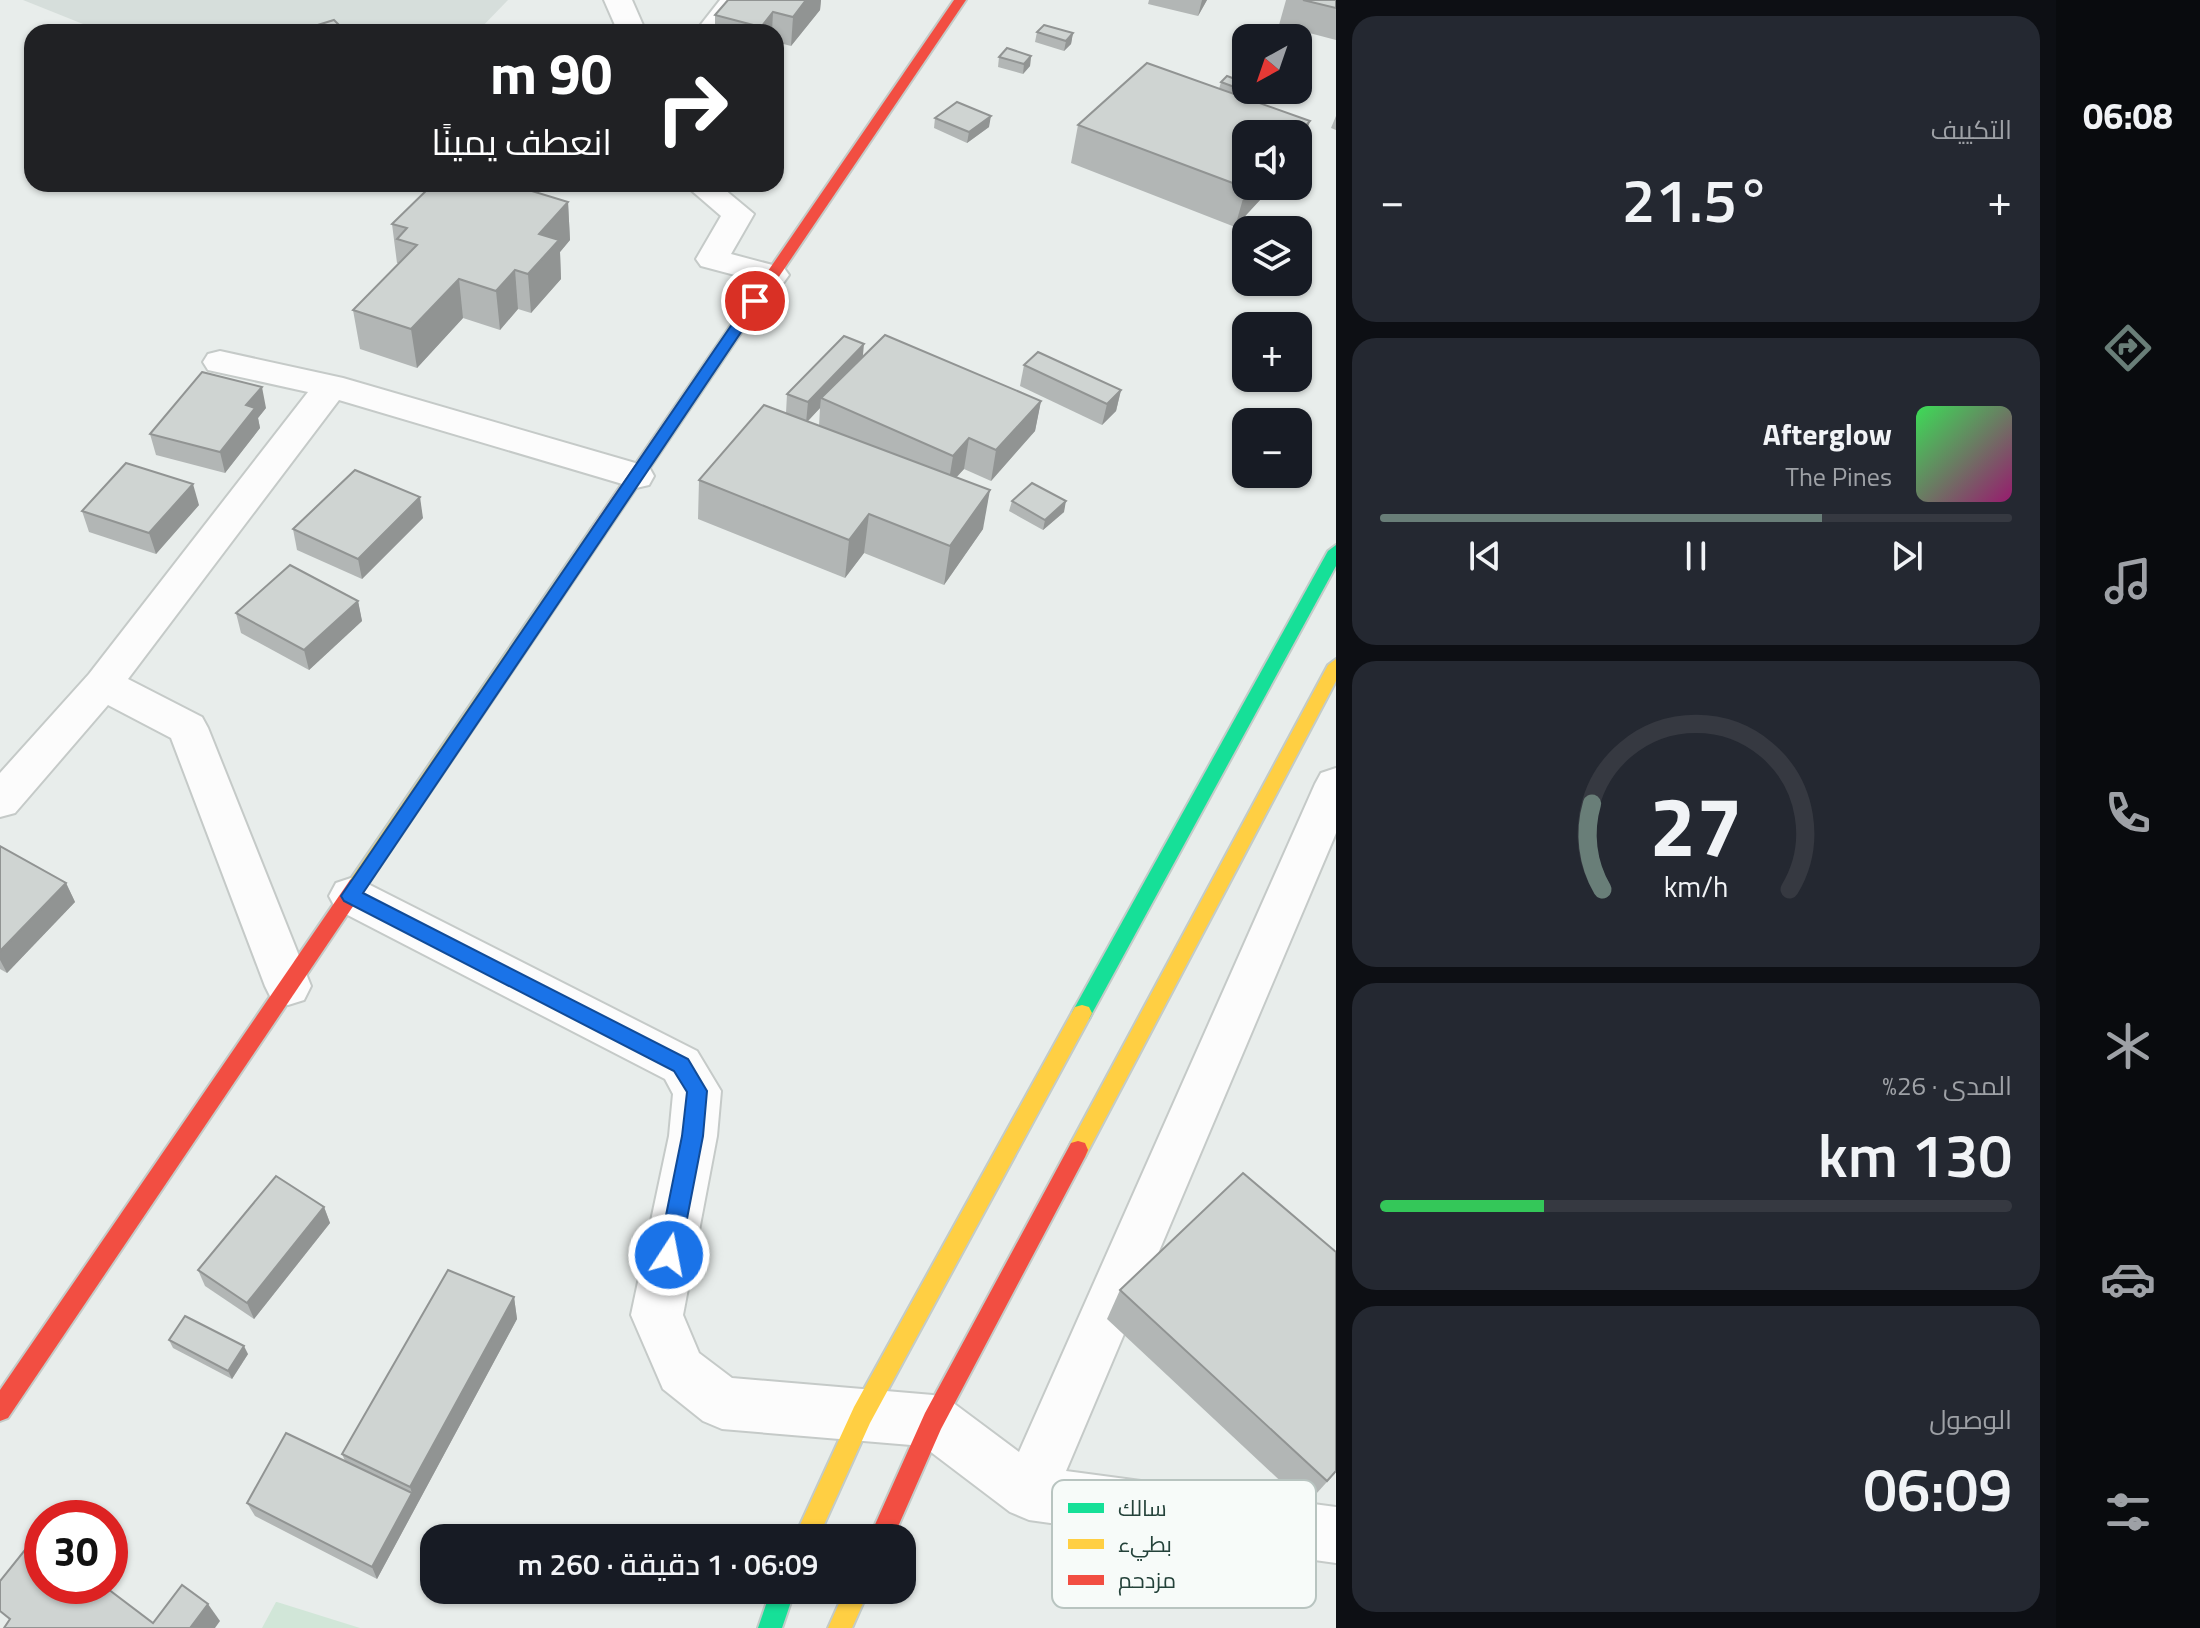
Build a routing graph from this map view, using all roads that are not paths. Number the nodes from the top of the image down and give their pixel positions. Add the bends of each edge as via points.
1 (618, 0) edge
2 (734, 0) edge
3 (960, 0) edge
4 (628, 24) edge
5 (715, 24) edge
6 (709, 192) edge
7 (773, 275) junction
8 (220, 362) dead end
9 (331, 386) junction
10 (636, 476) junction
11 (1336, 551) edge
12 (1336, 665) edge
13 (103, 684) junction
14 (1336, 784) edge
15 (0, 801) edge
16 (351, 896) junction
17 (288, 986) junction
18 (0, 1410) edge
19 (862, 1415) junction
20 (933, 1421) junction
21 (1029, 1493) junction
22 (1052, 1496) edge
23 (812, 1524) edge
24 (887, 1524) edge
25 (1316, 1532) edge
26 (1336, 1535) edge
27 (778, 1604) edge
28 (851, 1604) edge
29 (770, 1628) edge
30 (840, 1628) edge

1 - 4 street
2 - 5 street
3 - 7 main road
6 - 7 street via 738,214 712,259
7 - 10 main road
8 - 9 street
9 - 10 street
9 - 13 street
10 - 16 main road
11 - 19 main road
12 - 20 main road
13 - 15 street
13 - 17 street via 188,728
14 - 21 street
16 - 17 main road
16 - 19 street via 681,1065 697,1091 693,1136 657,1315 681,1371 722,1403
17 - 18 main road
19 - 20 street
19 - 23 main road
20 - 21 street
20 - 24 main road
21 - 22 street
25 - 26 street
27 - 29 main road
28 - 30 main road

